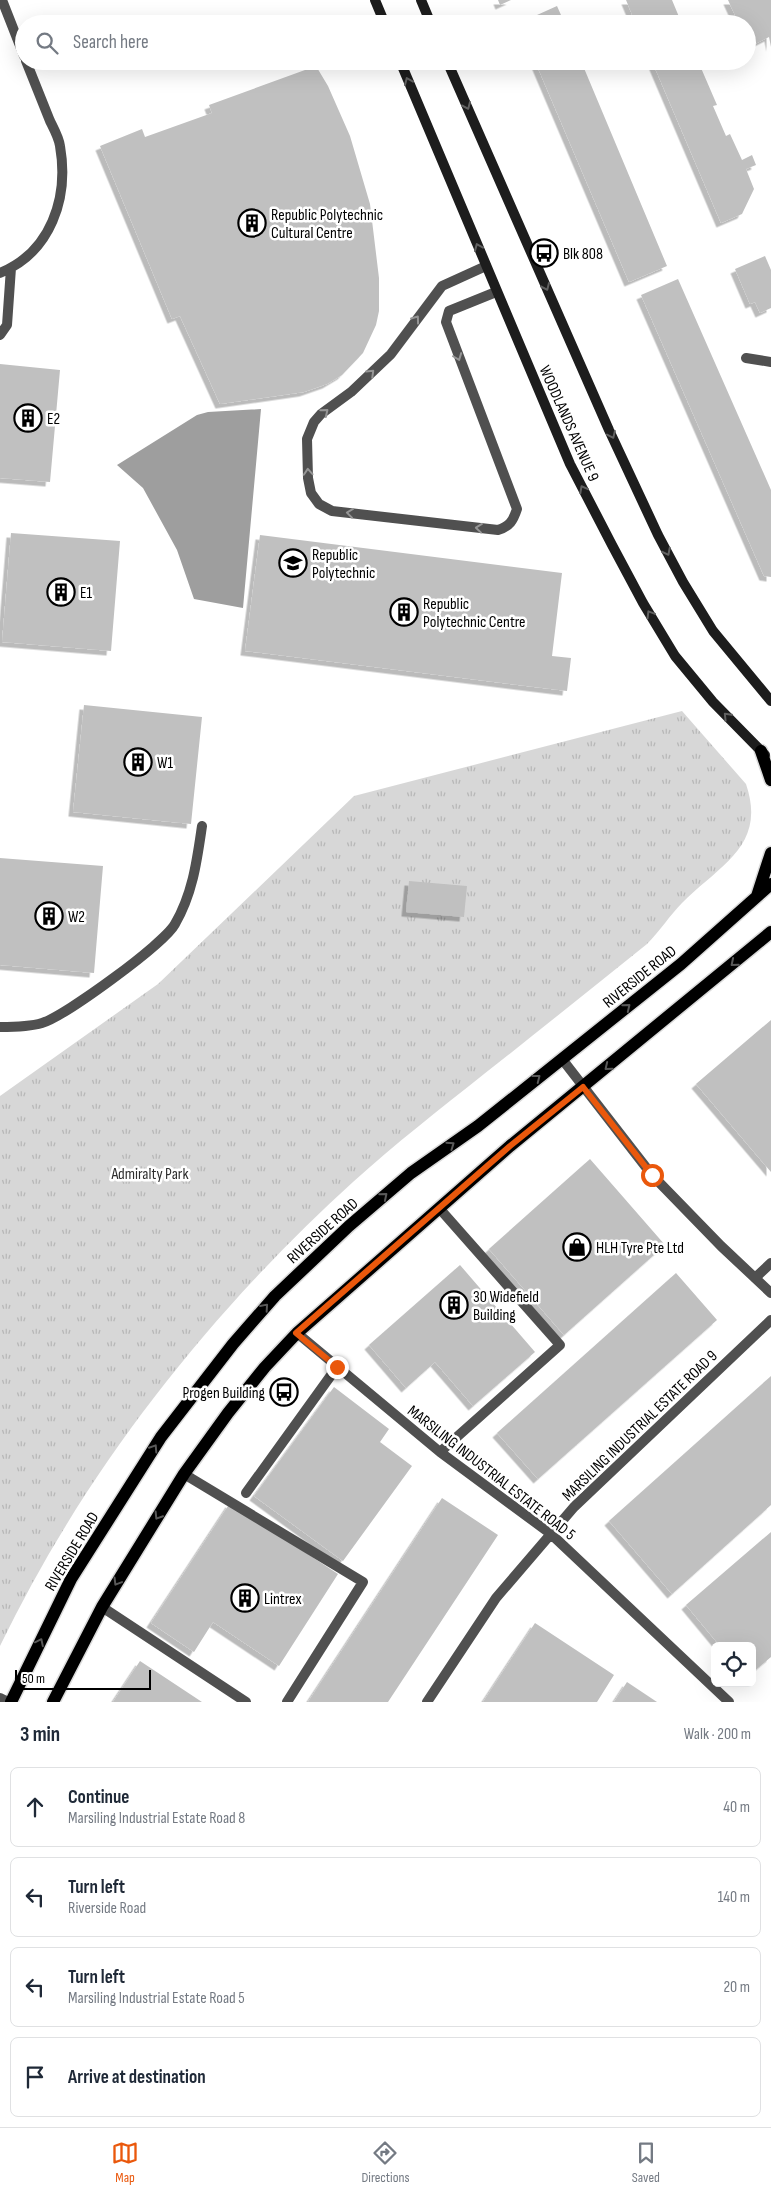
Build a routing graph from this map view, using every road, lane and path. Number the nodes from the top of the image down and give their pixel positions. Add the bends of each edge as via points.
1 (2, 0) edge
2 (375, 0) edge
3 (420, 0) edge
4 (381, 15) edge
5 (427, 15) edge
6 (15, 33) edge
7 (30, 70) edge
8 (404, 70) edge
9 (451, 70) edge
10 (486, 266) junction
11 (11, 268) junction
12 (0, 272) edge
13 (496, 292) junction
14 (0, 335) edge
15 (746, 358) dead end
16 (771, 362) edge
17 (771, 701) edge
18 (760, 751) junction
19 (771, 761) edge
20 (771, 780) edge
21 (202, 826) dead end
22 (771, 853) edge
23 (771, 884) edge
24 (756, 898) junction
25 (771, 932) edge
26 (0, 1027) edge
27 (562, 1059) junction
28 (583, 1087) junction
29 (439, 1208) junction
30 (771, 1263) edge
31 (755, 1278) junction
32 (771, 1293) edge
33 (771, 1320) edge
34 (296, 1333) junction
35 (337, 1367) junction
36 (440, 1452) junction
37 (184, 1474) junction
38 (246, 1492) dead end
39 (551, 1534) junction
40 (102, 1607) junction
41 (0, 1698) edge
42 (9, 1702) edge
43 (53, 1702) edge
44 (246, 1702) edge
45 (286, 1702) edge
46 (427, 1702) edge
47 (729, 1702) edge

1 - 6 lane
2 - 4 main road
3 - 5 main road
7 - 11 lane via 60,144 62,169 54,219 42,243
10 -> 8 main road, WOODLANDS AVENUE 9
9 -> 17 main road, WOODLANDS AVENUE 9 via 658,535 713,630
10 - 13 main road, WOODLANDS AVENUE 9
13 -> 10 lane via 449,311 446,322 517,510 514,519 498,530 332,511 319,504 311,493 308,478 307,439 314,422 391,354 442,286
11 - 12 lane
11 - 14 lane via 7,325
18 -> 13 main road, WOODLANDS AVENUE 9 via 713,702 676,656 643,603 570,464
15 - 16 lane
18 - 19 main road, WOODLANDS AVENUE 9
18 - 20 main road
21 - 26 lane via 194,882 175,925 132,964 90,995 42,1023
22 - 24 main road
23 - 24 main road, RIVERSIDE ROAD
27 -> 24 main road, RIVERSIDE ROAD via 681,964
25 -> 28 main road
27 - 28 lane
42 -> 27 main road, RIVERSIDE ROAD via 76,1571 161,1437 239,1337 281,1290 349,1226 411,1173 478,1126
28 - 29 main road
28 - 31 lane via 652,1175
29 - 34 main road
29 - 36 lane via 560,1345
30 - 31 lane
31 - 32 lane
33 - 39 lane, MARSILING INDUSTRIAL ESTATE ROAD 9 via 574,1507
34 - 35 lane, MARSILING INDUSTRIAL ESTATE ROAD 5
34 - 37 main road via 228,1413
35 - 36 lane, MARSILING INDUSTRIAL ESTATE ROAD 5
35 - 38 lane
36 - 39 lane, MARSILING INDUSTRIAL ESTATE ROAD 5
37 -> 40 main road
37 - 45 lane via 363,1582
39 - 46 lane, MARSILING INDUSTRIAL ESTATE ROAD 9 via 496,1598
39 - 47 lane, MARSILING INDUSTRIAL ESTATE ROAD 5
40 - 43 main road
40 - 44 lane
41 - 42 lane

